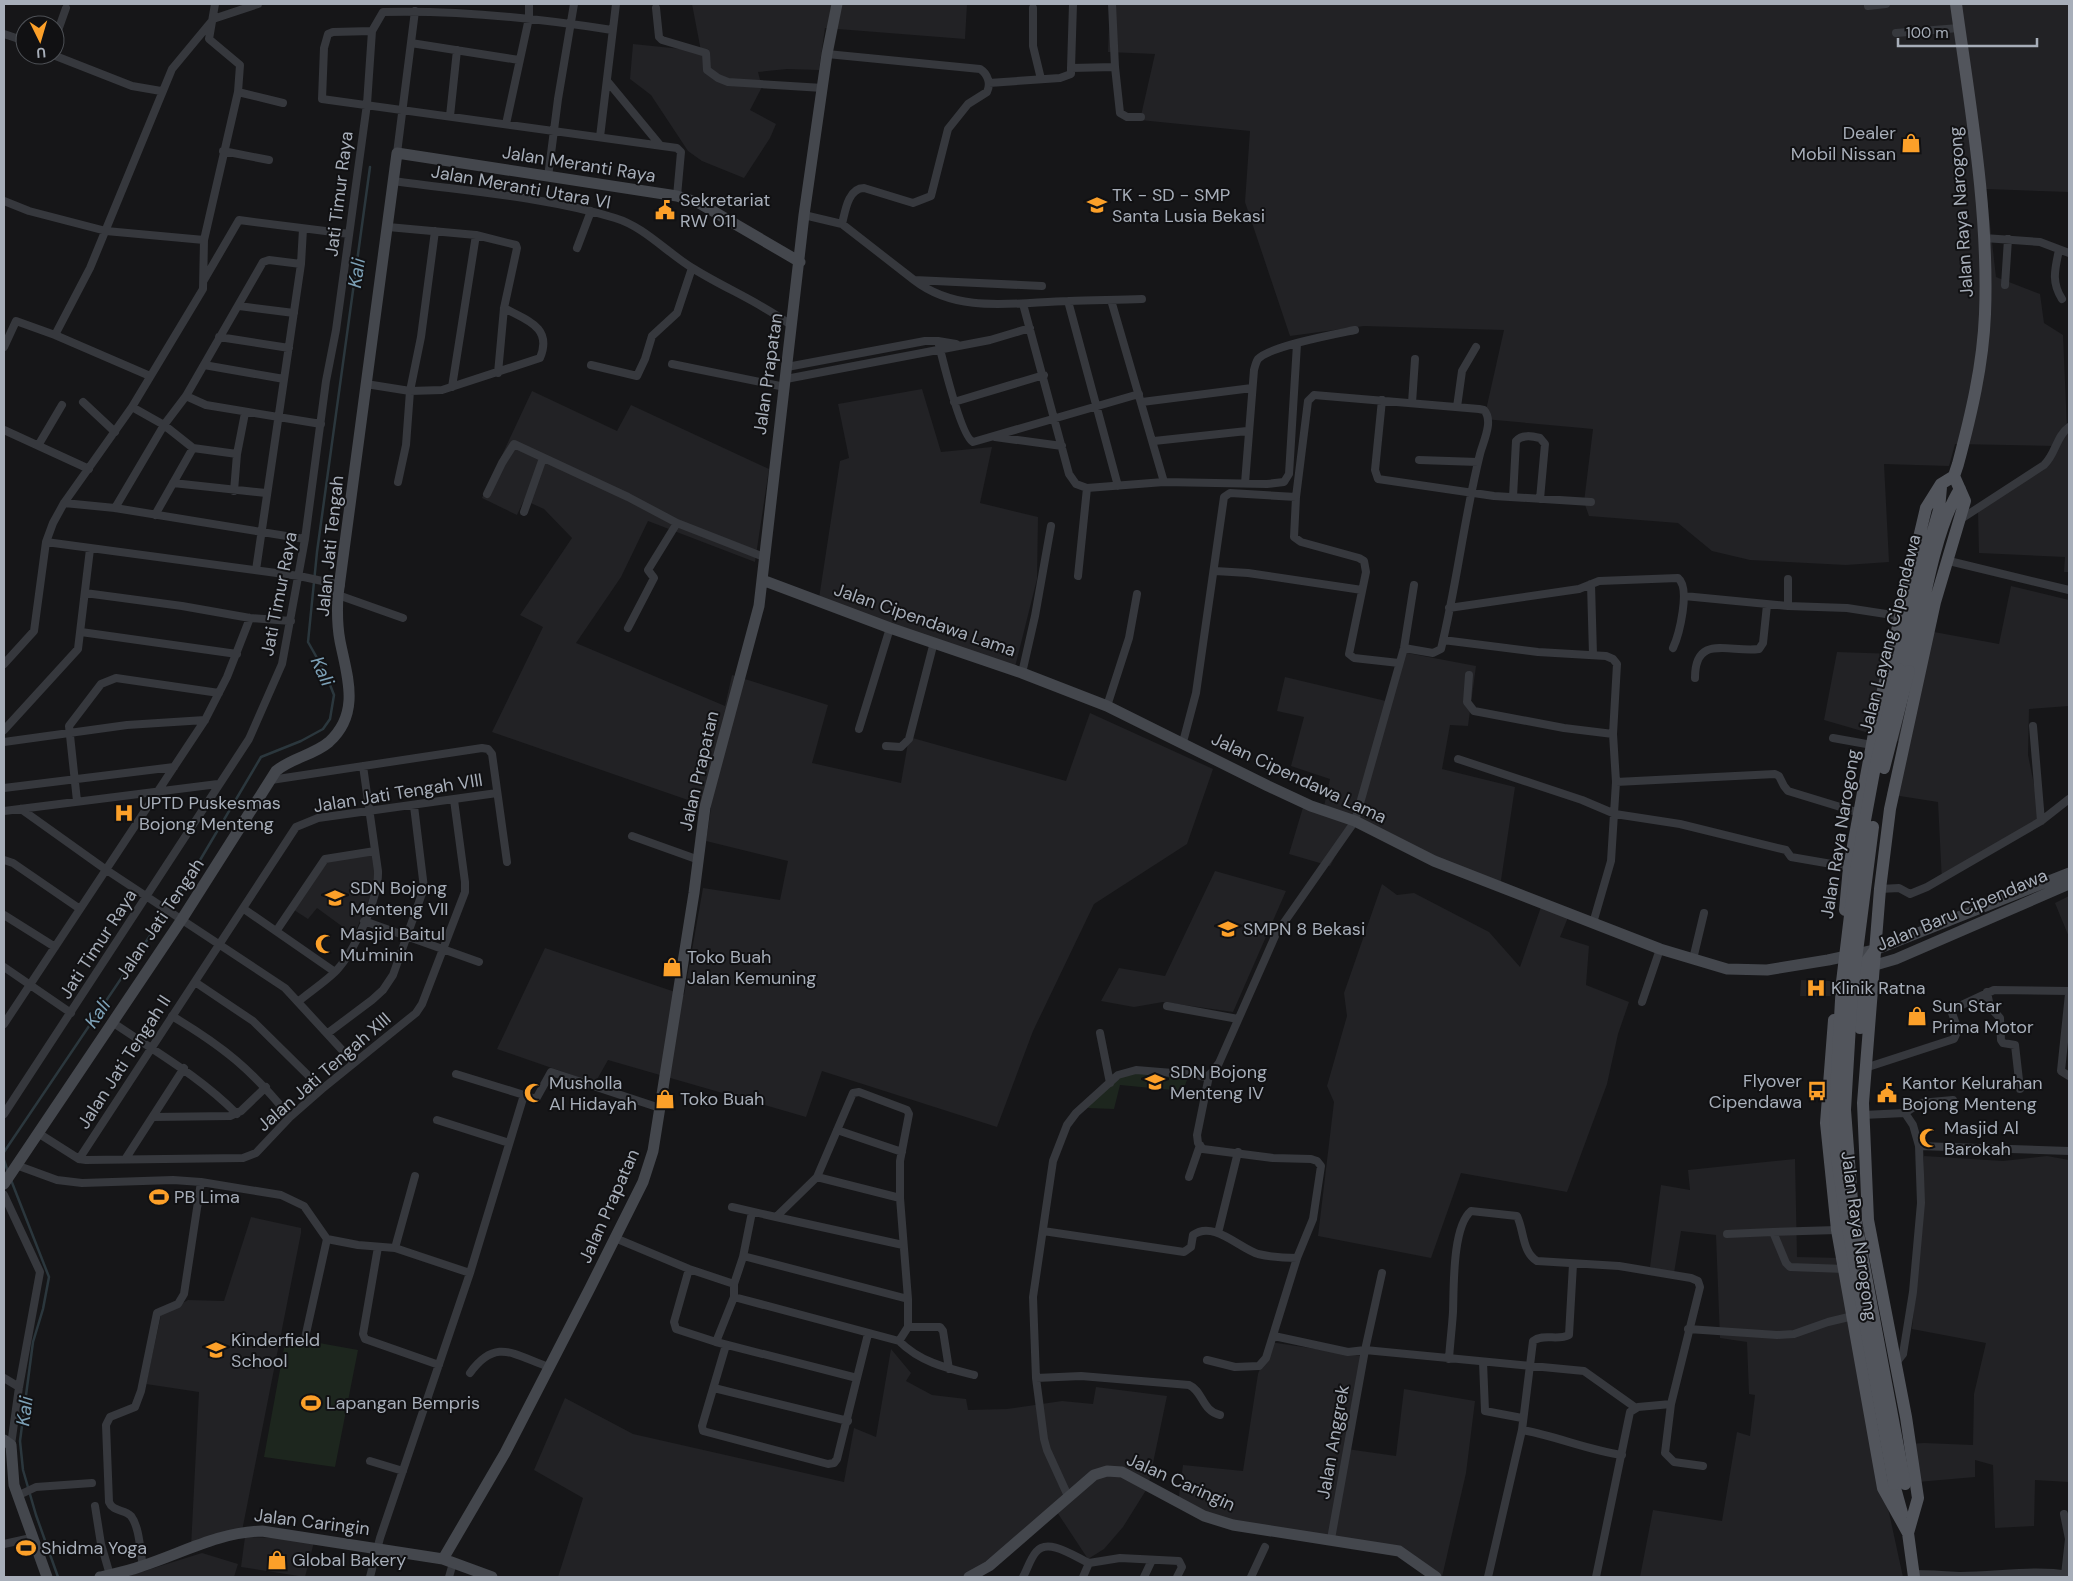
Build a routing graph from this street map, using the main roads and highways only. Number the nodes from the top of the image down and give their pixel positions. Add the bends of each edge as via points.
1 (837, 4) edge
2 (1956, 4) edge
3 (397, 157) joint
4 (800, 262) junction
5 (1954, 476) junction
6 (1941, 484) junction
7 (1960, 489) junction
8 (762, 580) junction
9 (1904, 670) junction
10 (1883, 866) junction
11 (2069, 873) edge
12 (2069, 884) edge
13 (2006, 906) junction
14 (1875, 950) junction
15 (1855, 954) junction
16 (1839, 963) junction
17 (1869, 967) junction
18 (1858, 1116) junction
19 (1826, 1123) junction
20 (10, 1175) edge
21 (7, 1443) edge
22 (1908, 1533) junction
23 (448, 1561) junction
24 (105, 1576) edge
25 (1914, 1576) edge
26 (47, 1577) edge
27 (492, 1577) edge
28 (969, 1577) edge
29 (1436, 1577) edge

1 - 4 main road, Jalan Prapatan via 822,88
2 - 5 main road, Jalan Raya Narogong via 1984,238 1985,316 1968,424
3 - 4 main road, Jalan Meranti Raya via 677,196 699,203
3 - 20 main road, Jalan Jati Tengah via 337,615 350,688 342,728 328,742 276,771
4 - 8 main road, Jalan Prapatan
5 - 6 main road, Jalan Raya Narogong
5 - 7 main road, Jalan Raya Narogong
6 - 9 main road, Jalan Layang Cipendawa via 1939,510 1925,559
6 - 16 main road, Jalan Raya Narogong via 1926,508 1899,616 1849,868
7 - 9 main road, Jalan Layang Cipendawa via 1950,504
7 - 10 main road, Jalan Raya Narogong via 1965,501 1935,602 1890,809
8 - 16 main road, Jalan Cipendawa Lama via 1107,706 1236,771 1311,806 1355,821 1434,861 1660,948 1727,968 1747,970
8 - 23 main road, Jalan Prapatan via 759,606 705,807 648,1170
9 - 22 main road, Jalan Layang Cipendawa, bridge via 1874,772 1855,874 1842,982 1835,1110 1836,1152 1845,1212
10 - 14 main road, Jalan Raya Narogong
10 - 15 main road via 1865,887
11 - 13 main road, Jalan Baru Cipendawa
12 - 13 main road, Jalan Baru Cipendawa
13 - 14 main road, Jalan Baru Cipendawa
13 - 17 main road, Jalan Baru Cipendawa
14 - 15 main road, Jalan Baru Cipendawa
14 - 17 main road, Jalan Raya Narogong
15 - 16 main road via 1854,960
16 - 17 main road, Jalan Baru Cipendawa
16 - 19 main road, Jalan Raya Narogong
17 - 18 main road
17 - 18 main road, Jalan Raya Narogong via 1865,1068
18 - 19 main road
18 - 22 main road, Jalan Raya Narogong via 1868,1220 1918,1498
19 - 22 main road, Jalan Raya Narogong via 1837,1230 1883,1488
21 - 26 main road via 12,1472 24,1492 31,1538
22 - 25 main road, Jalan Raya Narogong
23 - 24 main road, Jalan Caringin via 262,1530 242,1531
23 - 27 main road, Jalan Caringin
28 - 29 main road, Jalan Caringin via 989,1566 1094,1475 1107,1471 1122,1472 1204,1516 1233,1525 1399,1551

